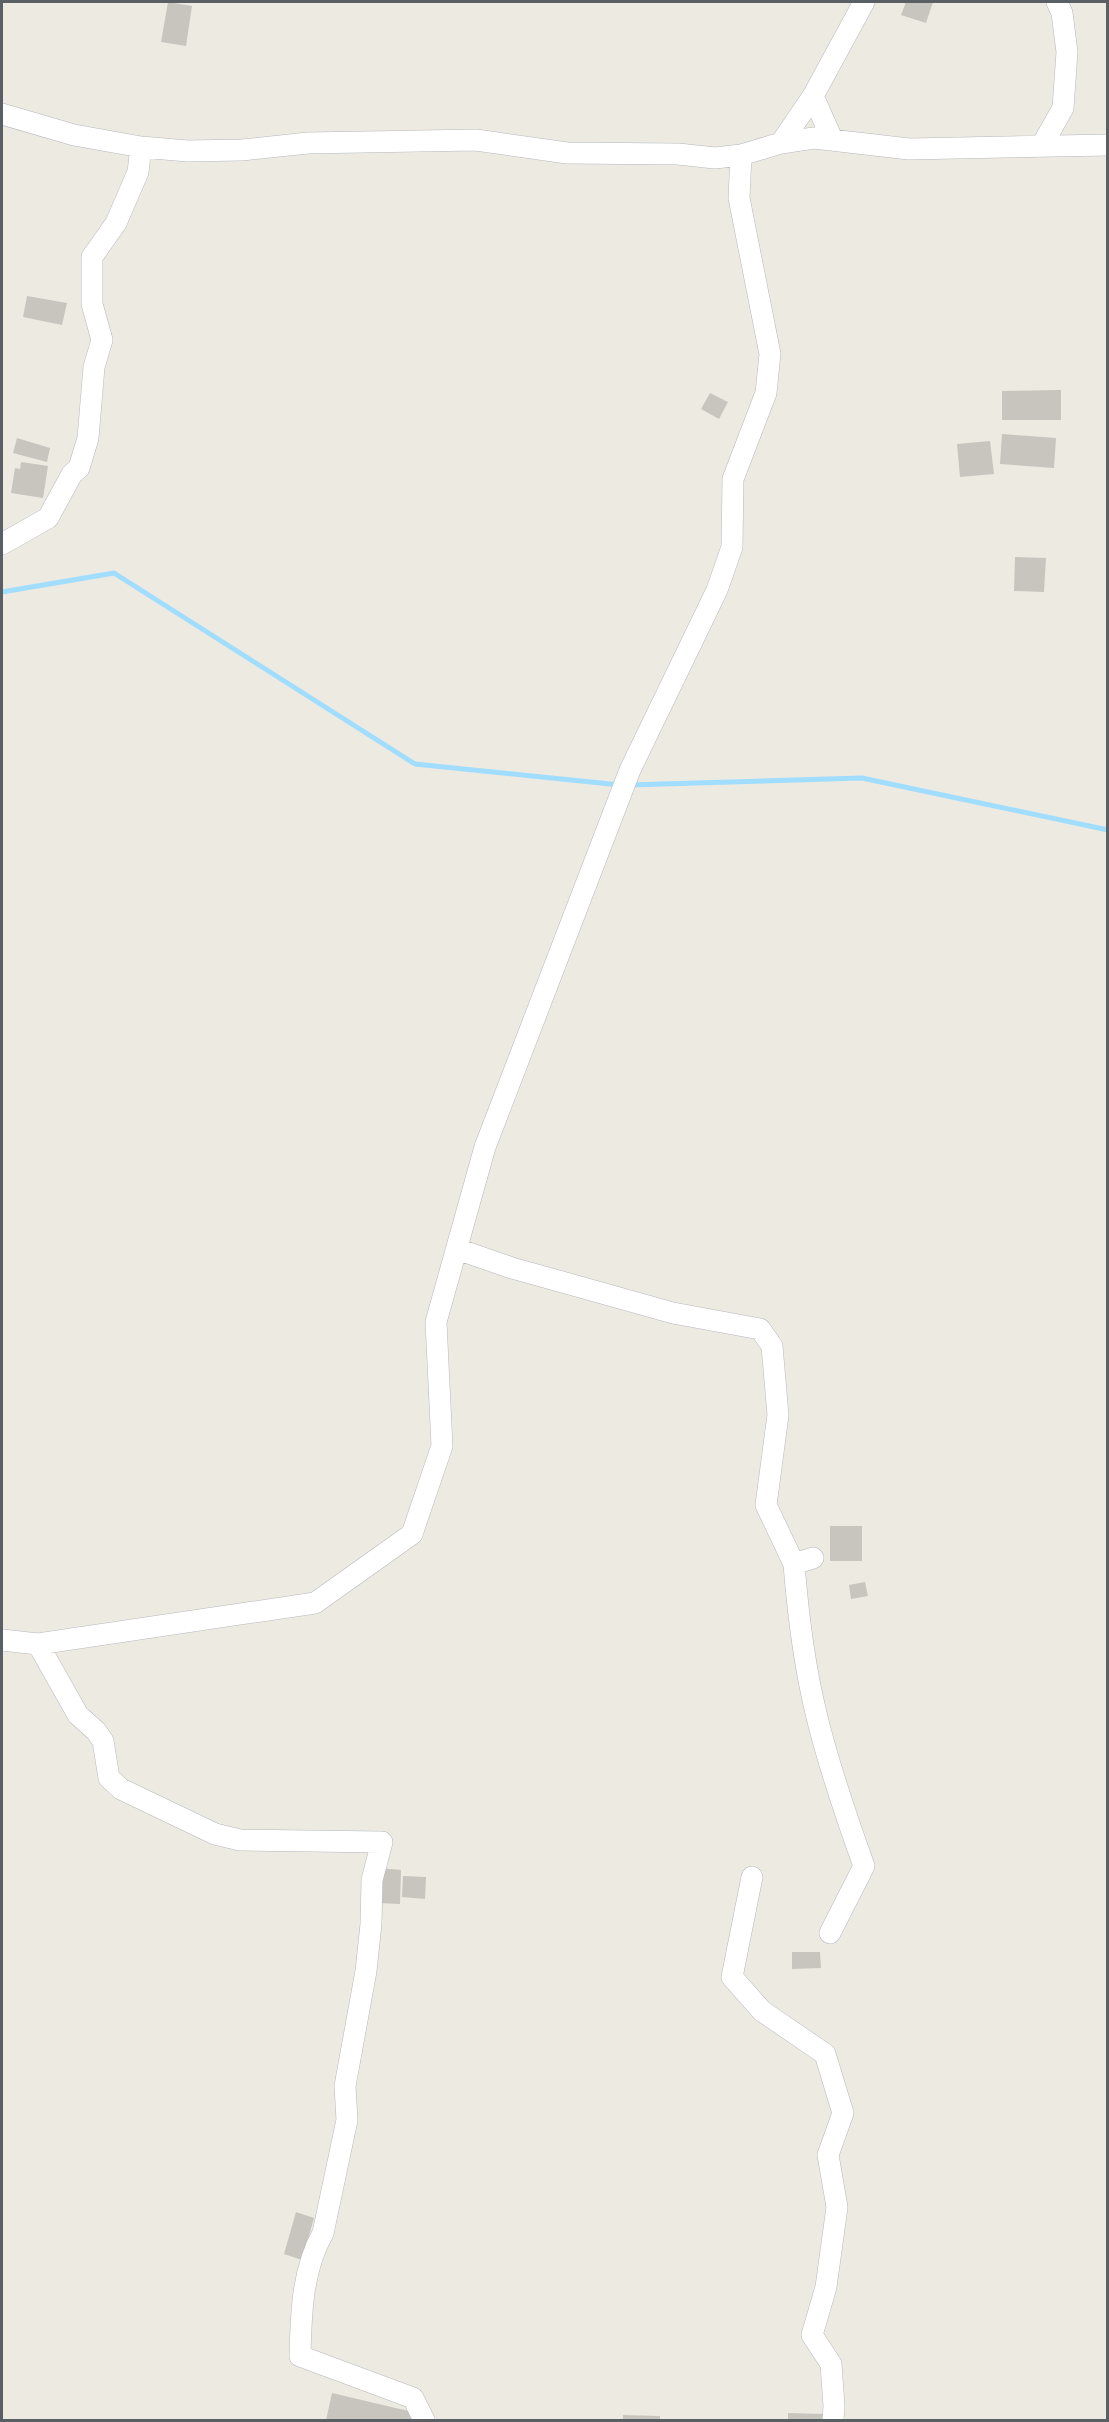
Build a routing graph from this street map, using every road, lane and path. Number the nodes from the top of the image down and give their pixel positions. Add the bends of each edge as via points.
1 (864, 2) edge
2 (1058, 2) edge
3 (813, 96) junction
4 (2, 120) edge
5 (832, 140) junction
6 (781, 143) junction
7 (1107, 145) edge
8 (141, 147) junction
9 (1041, 147) junction
10 (741, 155) junction
11 (2, 544) edge
12 (457, 1249) junction
13 (2, 1640) edge
14 (38, 1644) junction
15 (752, 1877) dead end
16 (830, 1932) dead end
17 (423, 2421) edge
18 (833, 2421) edge

1 - 3 street
2 - 9 street via 1067,52 1063,108
3 - 5 street
3 - 6 street
4 - 8 street
5 - 6 street via 813,138
5 - 9 street via 909,149
6 - 10 street
7 - 9 street
8 - 10 street via 242,150 308,143 476,140 567,153 715,158
8 - 11 street via 138,172 116,223 92,257 92,304 102,340 94,367 88,438 79,468 48,518
10 - 12 street via 739,198 770,354 766,393 733,479 732,547 717,590 630,770 485,1148
12 - 14 street via 436,1322 442,1446 412,1534 315,1603
12 - 16 street via 673,1312 760,1329 772,1346 778,1415 766,1505 803,1561 798,1618 816,1714 864,1866
13 - 14 street
14 - 17 street via 78,1715 102,1741 109,1778 121,1789 215,1834 240,1840 382,1842 372,1880 366,1971 345,2086 347,2120 323,2233 301,2301 300,2356 413,2398
15 - 18 street via 732,1977 762,2011 825,2054 843,2113 828,2155 837,2207 826,2288 812,2335 831,2364

